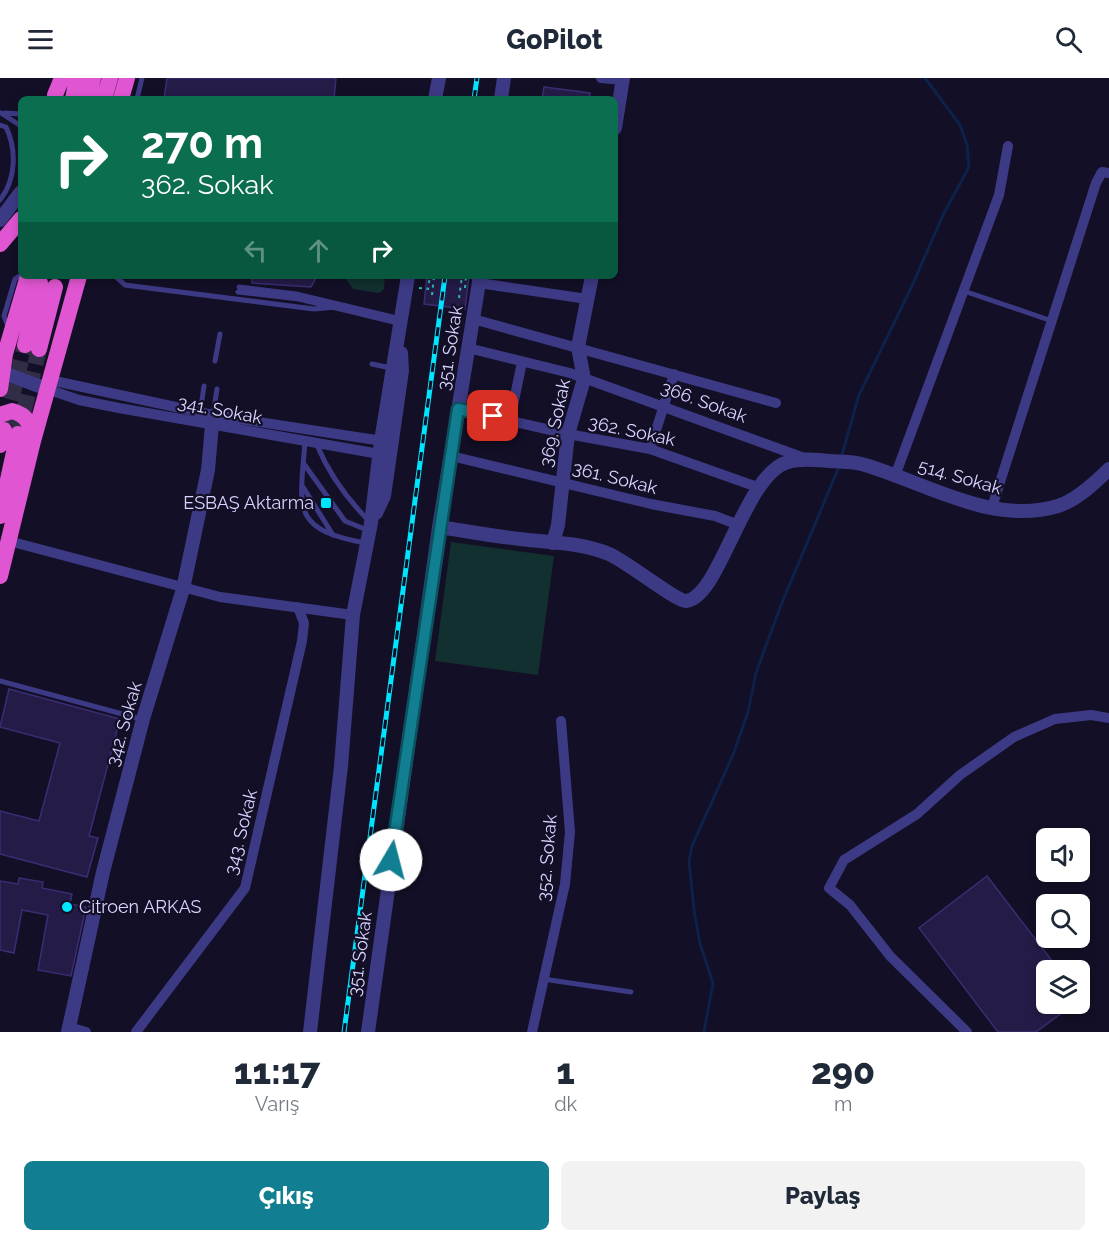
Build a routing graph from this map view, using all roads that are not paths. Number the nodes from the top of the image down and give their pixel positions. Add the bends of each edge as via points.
1 (62, 78) edge
2 (78, 78) edge
3 (93, 78) edge
4 (110, 78) edge
5 (127, 78) edge
6 (142, 78) edge
7 (439, 78) edge
8 (504, 78) edge
9 (601, 78) edge
10 (623, 79) edge
11 (55, 96) edge
12 (74, 96) edge
13 (89, 96) edge
14 (105, 96) edge
15 (122, 96) edge
16 (138, 96) edge
17 (436, 96) edge
18 (501, 96) edge
19 (618, 110) edge
20 (1, 112) edge
21 (18, 114) edge
22 (18, 124) edge
23 (0, 125) edge
24 (1008, 146) dead end
25 (1109, 173) edge
26 (18, 196) edge
27 (0, 200) edge
28 (0, 220) edge
29 (18, 223) edge
30 (0, 244) edge
31 (18, 277) edge
32 (118, 279) edge
33 (591, 279) edge
34 (81, 280) edge
35 (479, 280) edge
36 (41, 282) edge
37 (408, 282) edge
38 (238, 290) dead end
39 (963, 290) junction
40 (587, 299) junction
41 (336, 306) junction
42 (473, 319) junction
43 (1052, 321) junction
44 (402, 326) junction
45 (220, 334) dead end
46 (10, 335) junction
47 (32, 347) tunnel mouth
48 (578, 347) junction
49 (468, 348) junction
50 (215, 361) dead end
51 (522, 362) junction
52 (372, 364) dead end
53 (393, 369) junction
54 (674, 374) junction
55 (1, 377) edge
56 (584, 379) junction
57 (48, 384) junction
58 (204, 386) dead end
59 (217, 389) dead end
60 (776, 403) dead end
61 (663, 405) junction
62 (458, 409) junction
63 (199, 412) junction
64 (213, 420) junction
65 (510, 420) junction
66 (11, 433) edge
67 (568, 434) junction
68 (305, 442) junction
69 (317, 445) junction
70 (386, 448) junction
71 (650, 449) junction
72 (451, 456) junction
73 (810, 460) junction
74 (304, 464) junction
75 (1109, 469) edge
76 (896, 476) junction
77 (562, 481) junction
78 (302, 486) junction
79 (760, 488) junction
80 (992, 507) junction
81 (0, 516) edge
82 (736, 524) junction
83 (439, 527) junction
84 (369, 533) junction
85 (334, 537) junction
86 (9, 541) junction
87 (553, 543) junction
88 (0, 576) edge
89 (183, 589) junction
90 (298, 607) junction
91 (353, 615) junction
92 (0, 681) edge
93 (1109, 718) edge
94 (143, 720) junction
95 (561, 721) dead end
96 (543, 979) junction
97 (631, 992) dead end
98 (69, 1030) edge
99 (86, 1032) edge
100 (136, 1032) edge
101 (310, 1032) edge
102 (368, 1032) edge
103 (532, 1032) edge
104 (967, 1032) edge

1 - 11 highway
2 - 12 highway
3 - 13 highway
4 - 14 highway
5 - 15 highway
6 - 16 lane
7 - 17 street
8 - 18 street
9 - 10 street
10 - 19 street
20 - 21 lane
20 - 22 lane
23 - 27 lane via 6,127 13,142 9,189
24 - 39 street via 999,195
25 - 43 street via 1102,172 1096,183
26 - 28 street
29 - 30 highway
31 - 46 lane via 4,316
32 - 41 lane via 125,285 314,309
33 - 40 street, 369. Sokak
34 - 57 highway
35 - 40 street
35 - 42 street, 351. Sokak
36 - 46 highway
36 - 47 highway
37 - 44 street
38 - 41 lane via 296,294
39 - 43 lane
39 - 76 street
40 - 48 street, 369. Sokak
41 - 44 lane
42 - 48 street
42 - 49 street, 351. Sokak
43 - 80 street
44 - 53 street
44 - 70 street via 402,371
45 - 50 lane
46 - 55 highway
48 - 54 street
48 - 56 street, 369. Sokak
49 - 51 street, 366. Sokak
49 - 62 street, 351. Sokak
51 - 56 street, 366. Sokak
51 - 65 street
52 - 53 lane
53 - 70 street
54 - 60 street
54 - 61 street
55 - 57 street
56 - 61 street, 366. Sokak
56 - 67 street, 369. Sokak
57 - 63 street, 341. Sokak
57 - 64 street, 341. Sokak via 79,400
57 - 66 highway
58 - 63 lane
59 - 64 lane
61 - 71 street
61 - 73 street, 366. Sokak
62 - 65 street, 362. Sokak
62 - 72 street, 351. Sokak
63 - 64 street, 341. Sokak
64 - 68 street, 341. Sokak
64 - 70 street, 341. Sokak
64 - 89 street, 342. Sokak via 208,470
65 - 67 street, 362. Sokak
66 - 81 highway
66 - 86 highway
67 - 71 street, 362. Sokak
67 - 77 street, 369. Sokak
68 - 69 street, 341. Sokak
68 - 74 lane
69 - 70 street, 341. Sokak
69 - 84 lane via 325,465
70 - 84 street
71 - 79 street, 362. Sokak
72 - 77 street, 361. Sokak
72 - 83 street, 351. Sokak
73 - 76 street, 514. Sokak via 863,464
73 - 79 street, 514. Sokak via 787,462
74 - 78 lane
74 - 84 lane via 345,521
75 - 80 street, 514. Sokak via 1093,485 1058,506 1021,511
76 - 80 street, 514. Sokak
77 - 82 street, 361. Sokak
77 - 87 street, 369. Sokak
78 - 85 lane
78 - 85 lane via 302,507 312,524
79 - 82 street, 514. Sokak
82 - 87 street, 514. Sokak via 713,578 697,597 686,601 671,596 609,554 583,545
83 - 87 street
83 - 102 street, 351. Sokak
84 - 85 lane
84 - 91 street
86 - 88 highway
86 - 89 street
89 - 90 street
89 - 94 street, 342. Sokak
90 - 91 street
90 - 100 street, 343. Sokak via 304,623 302,641 245,888
91 - 101 street via 341,766
92 - 94 lane
93 - 104 street via 1091,715 1055,719 1014,737 960,775 917,814 843,860 829,888 850,905 890,956
94 - 98 street, 342. Sokak via 103,872
95 - 96 street, 352. Sokak via 570,832 565,884
96 - 97 lane
96 - 103 street, 352. Sokak
98 - 99 street

